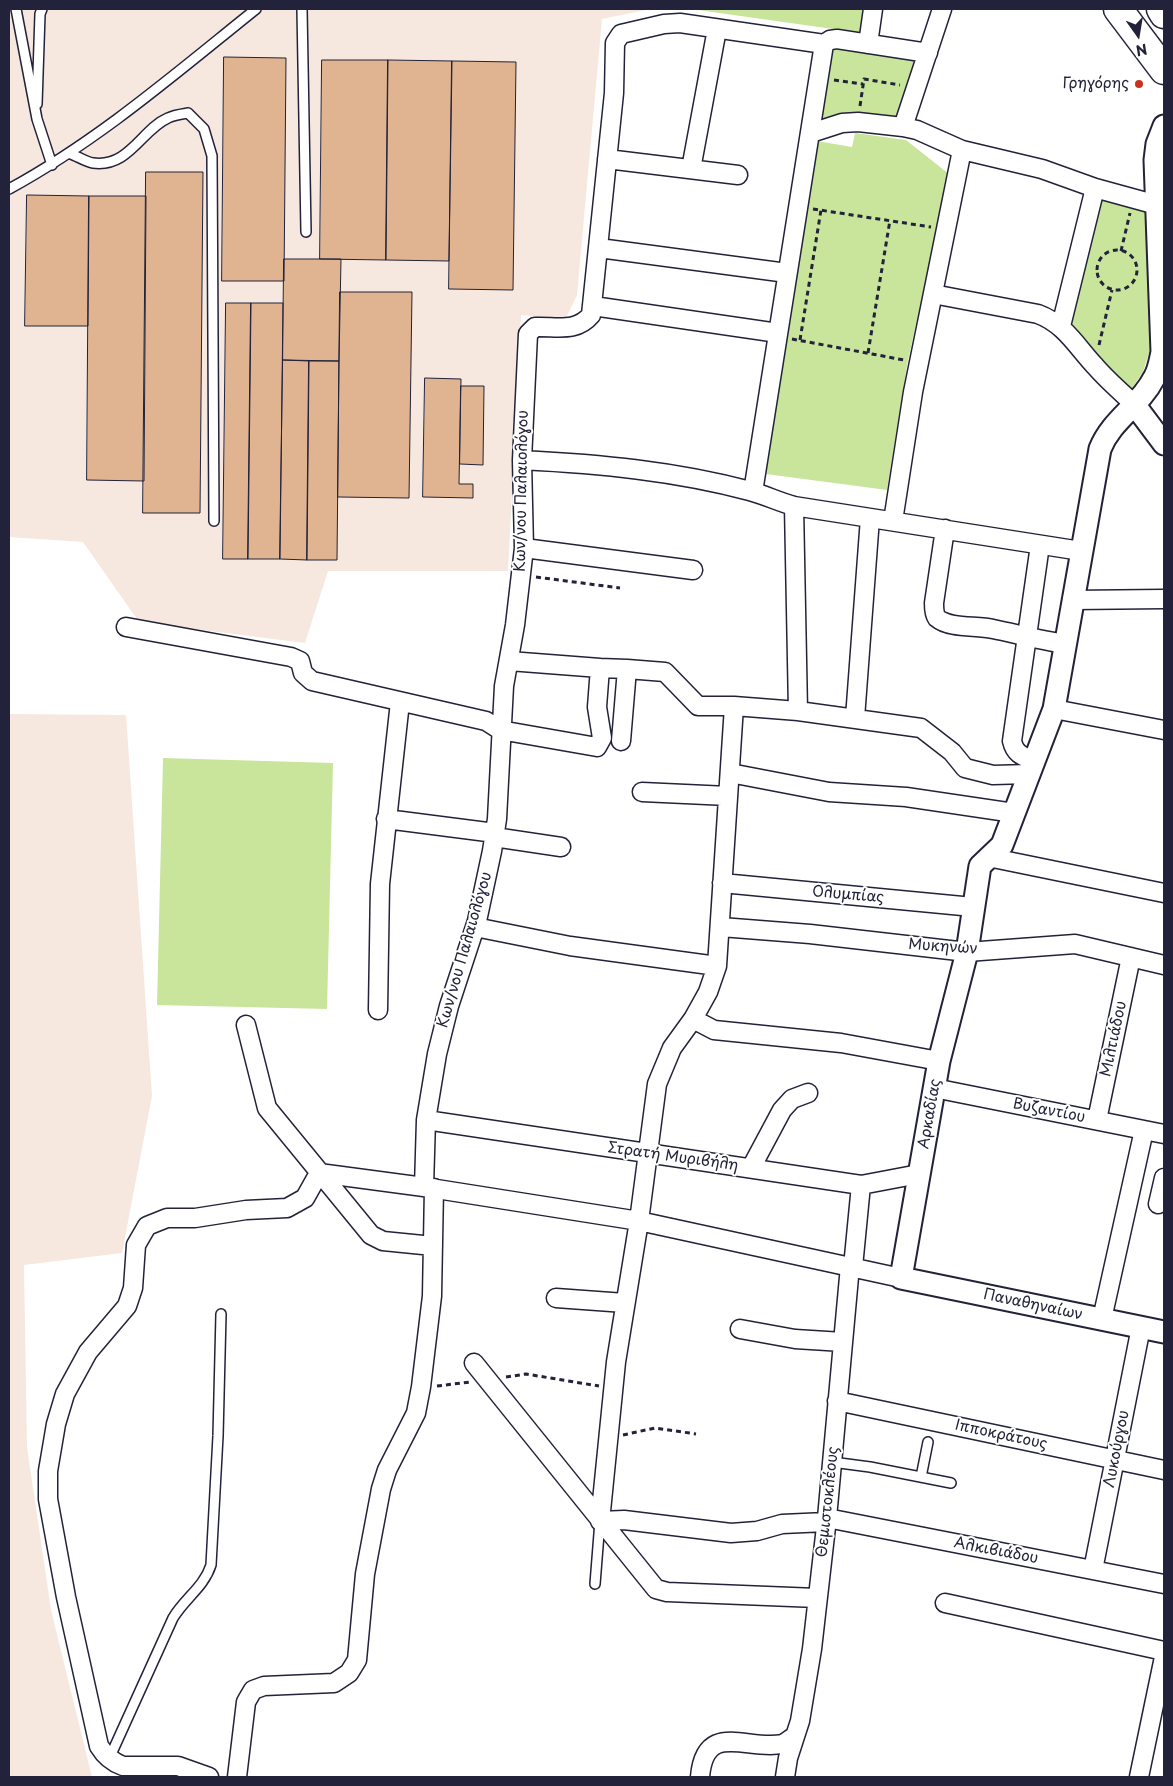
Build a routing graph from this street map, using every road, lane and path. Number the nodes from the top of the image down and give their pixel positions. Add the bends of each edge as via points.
1 (16, 9) edge
2 (42, 9) edge
3 (256, 9) edge
4 (302, 9) edge
5 (873, 9) edge
6 (942, 9) edge
7 (1118, 9) edge
8 (1161, 9) edge
9 (1164, 14) edge
10 (681, 16) edge
11 (717, 28) junction
12 (824, 44) junction
13 (868, 44) junction
14 (928, 53) junction
15 (1164, 70) edge
16 (819, 78) junction
17 (863, 84) junction
18 (917, 87) junction
19 (37, 119) junction
20 (858, 122) junction
21 (903, 126) junction
22 (1164, 126) edge
23 (811, 133) junction
24 (962, 150) junction
25 (71, 154) junction
26 (607, 159) junction
27 (52, 165) junction
28 (691, 169) junction
29 (738, 175) dead end
30 (1095, 188) junction
31 (9, 189) edge
32 (1133, 199) junction
33 (1156, 205) junction
34 (798, 206) junction
35 (821, 210) junction
36 (890, 220) junction
37 (946, 229) junction
38 (306, 232) dead end
39 (599, 248) junction
40 (1121, 251) junction
41 (788, 273) junction
42 (1112, 290) junction
43 (933, 294) junction
44 (592, 306) junction
45 (1061, 326) junction
46 (778, 334) junction
47 (800, 340) junction
48 (868, 353) junction
49 (919, 362) junction
50 (1094, 366) junction
51 (1134, 404) junction
52 (1164, 444) edge
53 (522, 460) junction
54 (753, 492) junction
55 (794, 506) junction
56 (870, 518) junction
57 (214, 520) dead end
58 (893, 521) junction
59 (945, 529) junction
60 (1040, 545) junction
61 (524, 548) junction
62 (1081, 551) junction
63 (693, 570) dead end
64 (520, 575) junction
65 (620, 588) dead end
66 (1072, 600) junction
67 (1164, 600) edge
68 (126, 627) dead end
69 (1026, 638) junction
70 (1065, 644) junction
71 (508, 661) junction
72 (600, 668) junction
73 (627, 669) junction
74 (400, 702) junction
75 (734, 706) junction
76 (1054, 709) junction
77 (798, 711) junction
78 (855, 718) junction
79 (500, 730) junction
80 (1164, 730) edge
81 (621, 741) dead end
82 (1031, 767) junction
83 (730, 773) junction
84 (642, 792) dead end
85 (728, 796) junction
86 (1014, 813) junction
87 (386, 819) junction
88 (495, 835) junction
89 (561, 846) dead end
90 (988, 857) junction
91 (722, 883) junction
92 (1164, 893) edge
93 (973, 907) junction
94 (475, 927) junction
95 (720, 927) junction
96 (967, 952) junction
97 (1131, 957) junction
98 (1164, 964) edge
99 (717, 966) junction
100 (378, 1010) dead end
101 (693, 1019) junction
102 (246, 1024) dead end
103 (939, 1061) junction
104 (934, 1088) junction
105 (808, 1093) dead end
106 (426, 1120) junction
107 (1097, 1120) junction
108 (1144, 1130) junction
109 (1164, 1134) edge
110 (647, 1153) junction
111 (751, 1168) junction
112 (318, 1173) junction
113 (919, 1174) junction
114 (1164, 1178) edge
115 (861, 1185) junction
116 (429, 1188) junction
117 (1158, 1204) dead end
118 (639, 1220) junction
119 (433, 1246) junction
120 (852, 1267) junction
121 (901, 1278) junction
122 (556, 1298) dead end
123 (625, 1303) junction
124 (221, 1314) dead end
125 (1102, 1319) junction
126 (1141, 1327) junction
127 (740, 1329) dead end
128 (1164, 1332) edge
129 (843, 1342) junction
130 (474, 1363) dead end
131 (526, 1374) dead end
132 (613, 1389) junction
133 (837, 1401) junction
134 (696, 1434) dead end
135 (608, 1440) junction
136 (928, 1442) dead end
137 (1114, 1459) junction
138 (832, 1462) junction
139 (1164, 1470) edge
140 (921, 1477) junction
141 (951, 1483) dead end
142 (827, 1520) junction
143 (600, 1521) junction
144 (1093, 1570) junction
145 (595, 1584) dead end
146 (1164, 1584) edge
147 (817, 1598) junction
148 (945, 1603) dead end
149 (1164, 1651) edge
150 (1164, 1657) edge
151 (795, 1736) junction
152 (109, 1759) junction
153 (209, 1777) edge
154 (237, 1777) edge
155 (700, 1777) edge
156 (786, 1777) edge
157 (1139, 1777) edge

1 - 19 lane
2 - 19 lane
3 - 25 lane via 124,116
4 - 38 lane
5 - 13 street
6 - 14 street
7 - 15 highway
8 - 9 highway
10 - 11 street, Κων/νου Παλαιολόγου
10 - 26 street, Κων/νου Παλαιολόγου via 664,24 621,34 614,43 614,93
11 - 12 street, Κων/νου Παλαιολόγου
11 - 28 street
12 - 13 street, Κων/νου Παλαιολόγου via 837,39
12 - 16 street
13 - 14 street, Κων/νου Παλαιολόγου
14 - 18 street
16 - 17 path
16 - 23 street
17 - 18 path via 864,80
17 - 20 path
18 - 21 street
19 - 27 lane
20 - 21 street
20 - 23 street via 842,123
21 - 24 street
22 - 33 street, Αρκαδίας via 1155,160
23 - 34 street
24 - 30 street via 1042,169
24 - 37 street
25 - 27 lane
25 - 57 lane via 93,163 115,160 137,146 168,118 188,113 204,129 212,156
26 - 28 street
26 - 39 street, Κων/νου Παλαιολόγου
27 - 31 lane
28 - 29 street
30 - 32 street
30 - 45 street
32 - 33 street
32 - 40 path
33 - 51 street, Αρκαδίας via 1162,352 1154,379
34 - 35 path
34 - 41 street
35 - 36 path
35 - 47 path
36 - 37 path
36 - 48 path
37 - 43 street
39 - 41 street
39 - 44 street, Κων/νου Παλαιολόγου
40 - 42 path via 1114,249 1098,259 1095,272 1107,289
40 - 42 path via 1128,252 1138,267 1134,283 1119,291
41 - 46 street
42 - 50 path
43 - 45 street via 1038,314
43 - 49 street
44 - 46 street
44 - 53 street, Κων/νου Παλαιολόγου via 591,315 584,324 535,328 528,334
45 - 50 street
46 - 47 path
46 - 54 street
47 - 48 path
48 - 49 path
49 - 58 street
50 - 51 street
51 - 52 street
51 - 62 street, Αρκαδίας via 1111,428 1100,449
53 - 54 street via 631,468
53 - 61 street, Κων/νου Παλαιολόγου
54 - 55 street
55 - 56 street
55 - 77 street
56 - 58 street
56 - 78 street
58 - 59 street
59 - 60 street
59 - 69 street via 934,603 938,619 992,628
60 - 62 street
60 - 69 street
61 - 63 street
61 - 64 street, Κων/νου Παλαιολόγου
62 - 66 street, Αρκαδίας
64 - 65 path
64 - 71 street, Κων/νου Παλαιολόγου
66 - 67 street
66 - 70 street, Αρκαδίας
68 - 74 street via 291,657 300,661 303,674 312,681
69 - 70 street
69 - 82 street via 1012,741 1014,749
70 - 76 street, Αρκαδίας
71 - 72 street
71 - 79 street, Κων/νου Παλαιολόγου
72 - 73 street
72 - 79 street via 597,707 602,738 597,747
73 - 75 street via 665,672 698,706
73 - 81 street
74 - 79 street via 486,721
74 - 87 street
75 - 77 street
75 - 83 street
76 - 80 street
76 - 82 street, Αρκαδίας
77 - 78 street
78 - 82 street via 921,728 952,752 965,768 975,772 993,774
79 - 88 street, Κων/νου Παλαιολόγου
82 - 86 street, Αρκαδίας
83 - 85 street
83 - 86 street via 830,792 906,797
84 - 85 street
85 - 91 street
86 - 90 street, Αρκαδίας via 1002,845
87 - 88 street
87 - 100 street via 380,884
88 - 89 street
88 - 94 street, Κων/νου Παλαιολόγου
90 - 92 street
90 - 93 street, Αρκαδίας via 980,866
91 - 93 street, Ολυμπίας
91 - 95 street
93 - 96 street, Αρκαδίας
94 - 99 street via 570,946
94 - 106 street, Κων/νου Παλαιολόγου via 442,1034
95 - 96 street, Μυκηνών
95 - 99 street
96 - 97 street, Μυκηνών via 1075,944
96 - 103 street, Αρκαδίας
97 - 98 street, Μυκηνών
97 - 107 street, Μιλτιάδου
99 - 101 street via 708,992
101 - 103 street via 714,1030 840,1043
101 - 110 street via 672,1048 657,1084
102 - 112 street via 267,1108
103 - 104 street, Αρκαδίας
104 - 107 street, Βυζαντίου
104 - 113 street, Αρκαδίας
105 - 111 street via 792,1098 782,1110
106 - 110 street, Στρατή Μυριβήλη
106 - 116 street, Κων/νου Παλαιολόγου
107 - 108 street, Βυζαντίου
108 - 109 street, Βυζαντίου
108 - 125 street
110 - 111 street, Στρατή Μυριβήλη
110 - 118 street
111 - 115 street, Στρατή Μυριβήλη
112 - 116 street
112 - 119 street via 371,1235 383,1241
112 - 152 street via 305,1198 287,1208 167,1218 147,1226 136,1245 133,1288 127,1306 88,1352 66,1394 56,1424 48,1471 48,1499 66,1597 100,1746
113 - 115 street, Στρατή Μυριβήλη
113 - 121 street, Αρκαδίας
114 - 117 street
115 - 120 street, Θεμιστοκλέους
116 - 118 street
116 - 119 street, Κων/νου Παλαιολόγου
118 - 120 street
118 - 123 street
119 - 154 street, Κων/νου Παλαιολόγου via 432,1296 421,1387 413,1420 387,1470 381,1489 364,1581 356,1663 347,1676 334,1683 264,1686 253,1690 246,1702
120 - 121 street
120 - 129 street, Θεμιστοκλέους
121 - 125 street, Παναθηναίων
122 - 123 street
123 - 132 street
124 - 152 lane via 211,1564 203,1582 173,1618
125 - 126 street, Παναθηναίων
126 - 128 street, Παναθηναίων
126 - 137 street, Λυκούργου
127 - 129 street via 795,1339
129 - 133 street, Θεμιστοκλέους
130 - 143 street
131 - 132 path
132 - 135 street
133 - 137 street, Ιπποκράτους
133 - 138 street, Θεμιστοκλέους
134 - 135 path via 652,1428
135 - 143 street
136 - 140 lane
137 - 139 street, Ιπποκράτους
137 - 144 street, Λυκούργου
138 - 140 lane
138 - 142 street, Θεμιστοκλέους
140 - 141 lane
142 - 143 street, Αλκιβιάδου via 731,1533 624,1520
142 - 144 street, Αλκιβιάδου
142 - 147 street, Θεμιστοκλέους
143 - 145 lane
143 - 147 street via 651,1584 663,1592
144 - 146 street, Αλκιβιάδου
147 - 151 street, Θεμιστοκλέους via 804,1702
148 - 149 street
150 - 157 street
151 - 155 street via 783,1744 740,1741 713,1745 705,1752
151 - 156 street, Θεμιστοκλέους
152 - 153 street via 131,1767 178,1766

